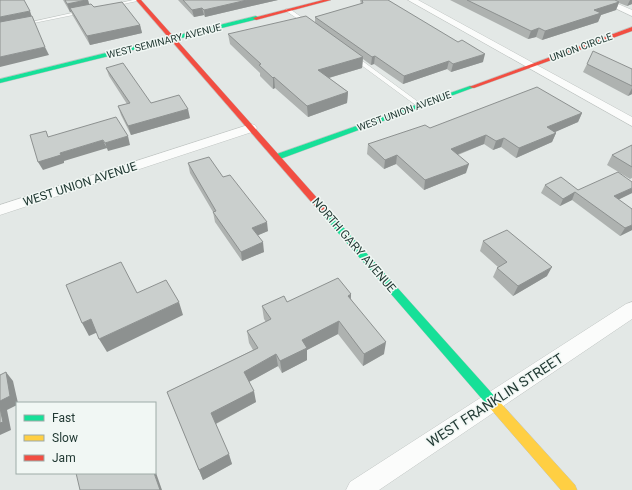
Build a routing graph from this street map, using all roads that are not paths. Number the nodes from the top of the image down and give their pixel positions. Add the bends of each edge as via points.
1 (139, 0) edge
2 (329, 0) edge
3 (412, 0) edge
4 (602, 0) edge
5 (108, 7) edge
6 (288, 10) junction
7 (85, 12) edge
8 (632, 13) edge
9 (15, 26) edge
10 (311, 26) edge
11 (632, 29) edge
12 (174, 39) junction
13 (349, 54) edge
14 (531, 66) junction
15 (0, 81) edge
16 (419, 106) junction
17 (632, 122) edge
18 (252, 128) junction
19 (277, 157) junction
20 (0, 210) edge
21 (632, 309) edge
22 (492, 402) junction
23 (358, 490) edge
24 (570, 490) edge

1 - 5 lane
1 - 12 street, NORTH GARY AVENUE
2 - 6 street, WEST SEMINARY AVENUE
3 - 14 street
4 - 8 street
6 - 10 lane
6 - 12 street, WEST SEMINARY AVENUE
7 - 9 lane
11 - 14 street, UNION CIRCLE
12 - 15 street, WEST SEMINARY AVENUE
12 - 18 street, NORTH GARY AVENUE
13 - 16 lane
14 - 16 street, WEST UNION AVENUE
14 - 17 street
16 - 19 street, WEST UNION AVENUE
18 - 19 street, NORTH GARY AVENUE
18 - 20 street, WEST UNION AVENUE
19 - 22 street, NORTH GARY AVENUE
21 - 22 street, WEST FRANKLIN STREET
22 - 23 street, WEST FRANKLIN STREET
22 - 24 street, NORTH GARY AVENUE

